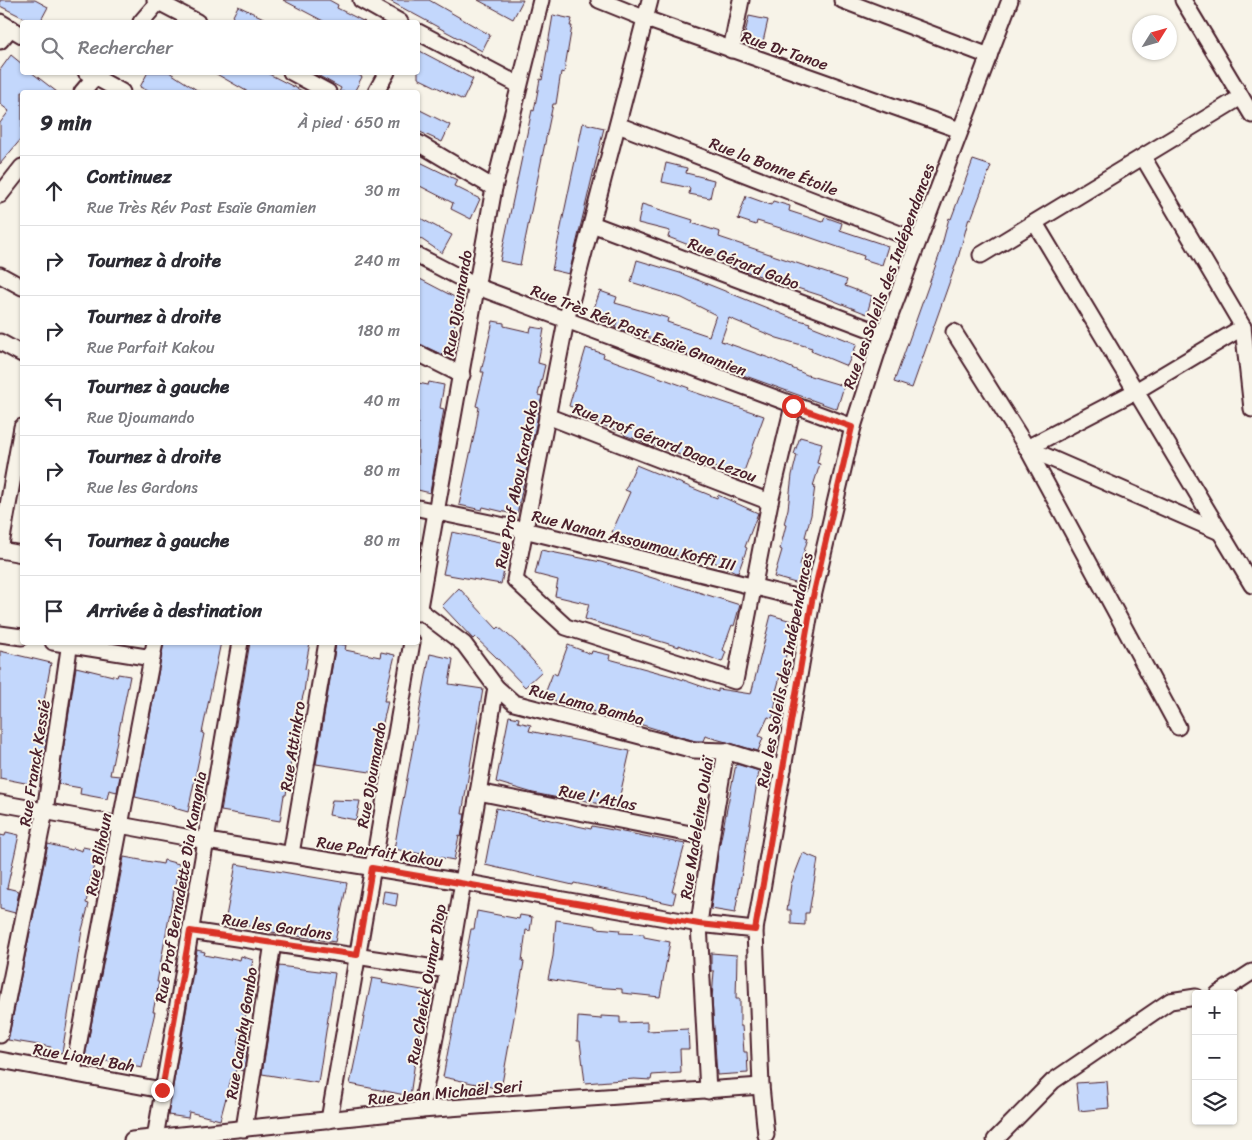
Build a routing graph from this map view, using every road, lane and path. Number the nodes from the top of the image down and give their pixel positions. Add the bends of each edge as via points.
1 (361, 0) edge
2 (541, 0) edge
3 (599, 0) edge
4 (650, 0) edge
5 (741, 0) edge
6 (842, 0) edge
7 (1010, 0) edge
8 (1183, 0) edge
9 (158, 1) edge
10 (646, 19) junction
11 (143, 20) edge
12 (193, 20) edge
13 (396, 20) edge
14 (11, 28) edge
15 (420, 33) edge
16 (0, 42) edge
17 (731, 50) junction
18 (988, 56) junction
19 (92, 75) edge
20 (95, 75) edge
21 (296, 75) edge
22 (385, 75) edge
23 (519, 85) junction
24 (83, 90) edge
25 (119, 90) edge
26 (324, 90) edge
27 (377, 90) edge
28 (1241, 96) junction
29 (1252, 115) edge
30 (618, 125) junction
31 (960, 130) junction
32 (420, 144) edge
33 (1143, 157) junction
34 (20, 170) edge
35 (494, 188) junction
36 (0, 195) edge
37 (1035, 223) junction
38 (592, 224) junction
39 (918, 240) junction
40 (981, 255) dead end
41 (420, 257) edge
42 (0, 275) edge
43 (20, 286) edge
44 (478, 287) junction
45 (566, 321) junction
46 (1243, 327) junction
47 (954, 332) dead end
48 (883, 334) junction
49 (0, 342) edge
50 (20, 353) edge
51 (420, 354) edge
52 (462, 375) junction
53 (1136, 391) junction
54 (793, 406) junction
55 (1252, 409) edge
56 (547, 416) junction
57 (852, 427) junction
58 (20, 433) edge
59 (1027, 448) junction
60 (7, 466) edge
61 (770, 502) junction
62 (420, 508) edge
63 (435, 511) junction
64 (524, 530) junction
65 (1220, 532) junction
66 (0, 550) edge
67 (20, 554) edge
68 (1252, 586) edge
69 (753, 587) junction
70 (420, 599) edge
71 (812, 601) junction
72 (420, 612) edge
73 (0, 634) edge
74 (20, 638) edge
75 (70, 645) edge
76 (76, 645) edge
77 (154, 645) edge
78 (239, 645) edge
79 (327, 645) edge
80 (411, 645) edge
81 (152, 658) junction
82 (496, 687) junction
83 (1178, 728) dead end
84 (726, 751) junction
85 (783, 769) junction
86 (478, 792) junction
87 (0, 803) edge
88 (45, 811) junction
89 (122, 824) junction
90 (710, 838) junction
91 (206, 841) junction
92 (292, 854) junction
93 (372, 868) junction
94 (462, 882) junction
95 (699, 924) junction
96 (755, 930) junction
97 (190, 931) junction
98 (273, 943) junction
99 (357, 955) junction
100 (448, 970) junction
101 (1252, 972) edge
102 (1224, 990) edge
103 (1192, 998) edge
104 (0, 1035) edge
105 (0, 1060) edge
106 (73, 1072) junction
107 (761, 1086) junction
108 (162, 1090) junction
109 (708, 1091) junction
110 (421, 1110) junction
111 (329, 1120) junction
112 (244, 1129) junction
113 (766, 1135) dead end
114 (155, 1138) junction
115 (132, 1140) edge
116 (995, 1140) edge

1 - 13 street
2 - 23 street, Rue Djoumando
3 - 10 street, Rue Dr Tanoe
4 - 10 street, Rue Prof Abou Karakoko
5 - 17 street
6 - 18 street
7 - 18 street, Rue les Soleils des Indépendances
8 - 28 street
9 - 11 street
9 - 12 street
10 - 17 street, Rue Dr Tanoe
10 - 30 street, Rue Prof Abou Karakoko
14 - 16 street
15 - 23 street
17 - 31 street, Rue Dr Tanoe
18 - 31 street, Rue les Soleils des Indépendances
19 - 24 street
20 - 25 street
21 - 26 street
22 - 27 street
23 - 35 street, Rue Djoumando
28 - 29 street
28 - 33 street
30 - 38 street, Rue Prof Abou Karakoko
30 - 39 street, Rue la Bonne Étoile
31 - 39 street, Rue les Soleils des Indépendances
32 - 35 street
33 - 37 street
33 - 46 street
34 - 36 street
35 - 44 street, Rue Djoumando
37 - 40 street
37 - 53 street
38 - 45 street, Rue Prof Abou Karakoko
38 - 48 street, Rue Gérard Gabo
39 - 48 street, Rue les Soleils des Indépendances
41 - 44 street, Rue Très Rév Past Esaïe Gnamien
42 - 43 street
44 - 45 street, Rue Très Rév Past Esaïe Gnamien
44 - 52 street, Rue Djoumando
45 - 54 street, Rue Très Rév Past Esaïe Gnamien
45 - 56 street, Rue Prof Abou Karakoko
46 - 53 street
46 - 55 street
47 - 59 street
48 - 57 street, Rue les Soleils des Indépendances
49 - 50 street
51 - 52 street
52 - 63 street, Rue Djoumando
53 - 59 street
53 - 65 street
54 - 57 street, Rue Très Rév Past Esaïe Gnamien
54 - 61 street, Rue Prof Abou Karakoko
56 - 61 street, Rue Prof Gérard Dago Lezou
56 - 64 street, Rue Prof Abou Karakoko
57 - 71 street, Rue les Soleils des Indépendances
58 - 60 street
59 - 65 street
59 - 83 street
60 - 66 street
61 - 69 street, Rue Prof Abou Karakoko
62 - 63 street, Rue Nanan Assoumou Koffi III
63 - 64 street, Rue Nanan Assoumou Koffi III
63 - 70 street, Rue Djoumando
64 - 69 street, Rue Nanan Assoumou Koffi III
64 - 69 street, Rue Prof Abou Karakoko via 515,580 566,627 735,681
65 - 68 street
66 - 67 street
69 - 71 street, Rue Nanan Assoumou Koffi III
71 - 85 street, Rue les Soleils des Indépendances
72 - 82 street, Rue Lama Bamba via 464,644
73 - 74 street
75 - 88 street, Rue Franck Kessié
76 - 81 street
77 - 81 street, Rue Blihoun
78 - 91 street, Rue Prof Bernadette Dia Kamgnia
79 - 92 street, Rue Attinkro
80 - 93 street, Rue Djoumando
81 - 89 street, Rue Blihoun
82 - 84 street, Rue Lama Bamba via 514,703 694,750
82 - 86 street, Rue Cheick Oumar Diop
84 - 85 street, Rue Lama Bamba
84 - 90 street, Rue Madeleine Oulaï
85 - 96 street, Rue les Soleils des Indépendances
86 - 90 street, Rue l'Atlas
86 - 94 street, Rue Cheick Oumar Diop
87 - 88 street, Rue Parfait Kakou
88 - 89 street, Rue Parfait Kakou
88 - 104 street, Rue Franck Kessié
89 - 91 street, Rue Parfait Kakou
89 - 106 street, Rue Blihoun
90 - 95 street, Rue Madeleine Oulaï
91 - 92 street, Rue Parfait Kakou
91 - 97 street, Rue Prof Bernadette Dia Kamgnia
92 - 93 street, Rue Parfait Kakou
93 - 94 street, Rue Parfait Kakou
93 - 99 street, Rue Djoumando
94 - 95 street, Rue Parfait Kakou
94 - 100 street, Rue Cheick Oumar Diop
95 - 96 street, Rue Parfait Kakou
95 - 109 street, Rue Madeleine Oulaï
96 - 107 street, Rue les Soleils des Indépendances
97 - 98 street, Rue les Gardons
97 - 108 street, Rue Prof Bernadette Dia Kamgnia
98 - 99 street, Rue les Gardons
98 - 112 street, Rue Cauphy Gombo
99 - 100 street, Rue les Gardons
99 - 111 street, Rue Djoumando
100 - 110 street, Rue Cheick Oumar Diop
101 - 102 street
103 - 116 street via 1170,1001 1054,1081
105 - 106 street, Rue Lionel Bah
106 - 108 street, Rue Lionel Bah
107 - 109 street, Rue Jean Michaël Seri
107 - 113 street, Rue les Soleils des Indépendances
108 - 114 street, Rue Prof Bernadette Dia Kamgnia
109 - 110 street, Rue Jean Michaël Seri
110 - 111 street, Rue Jean Michaël Seri
111 - 112 street, Rue Jean Michaël Seri
112 - 114 street, Rue Jean Michaël Seri
114 - 115 street, Rue Jean Michaël Seri

